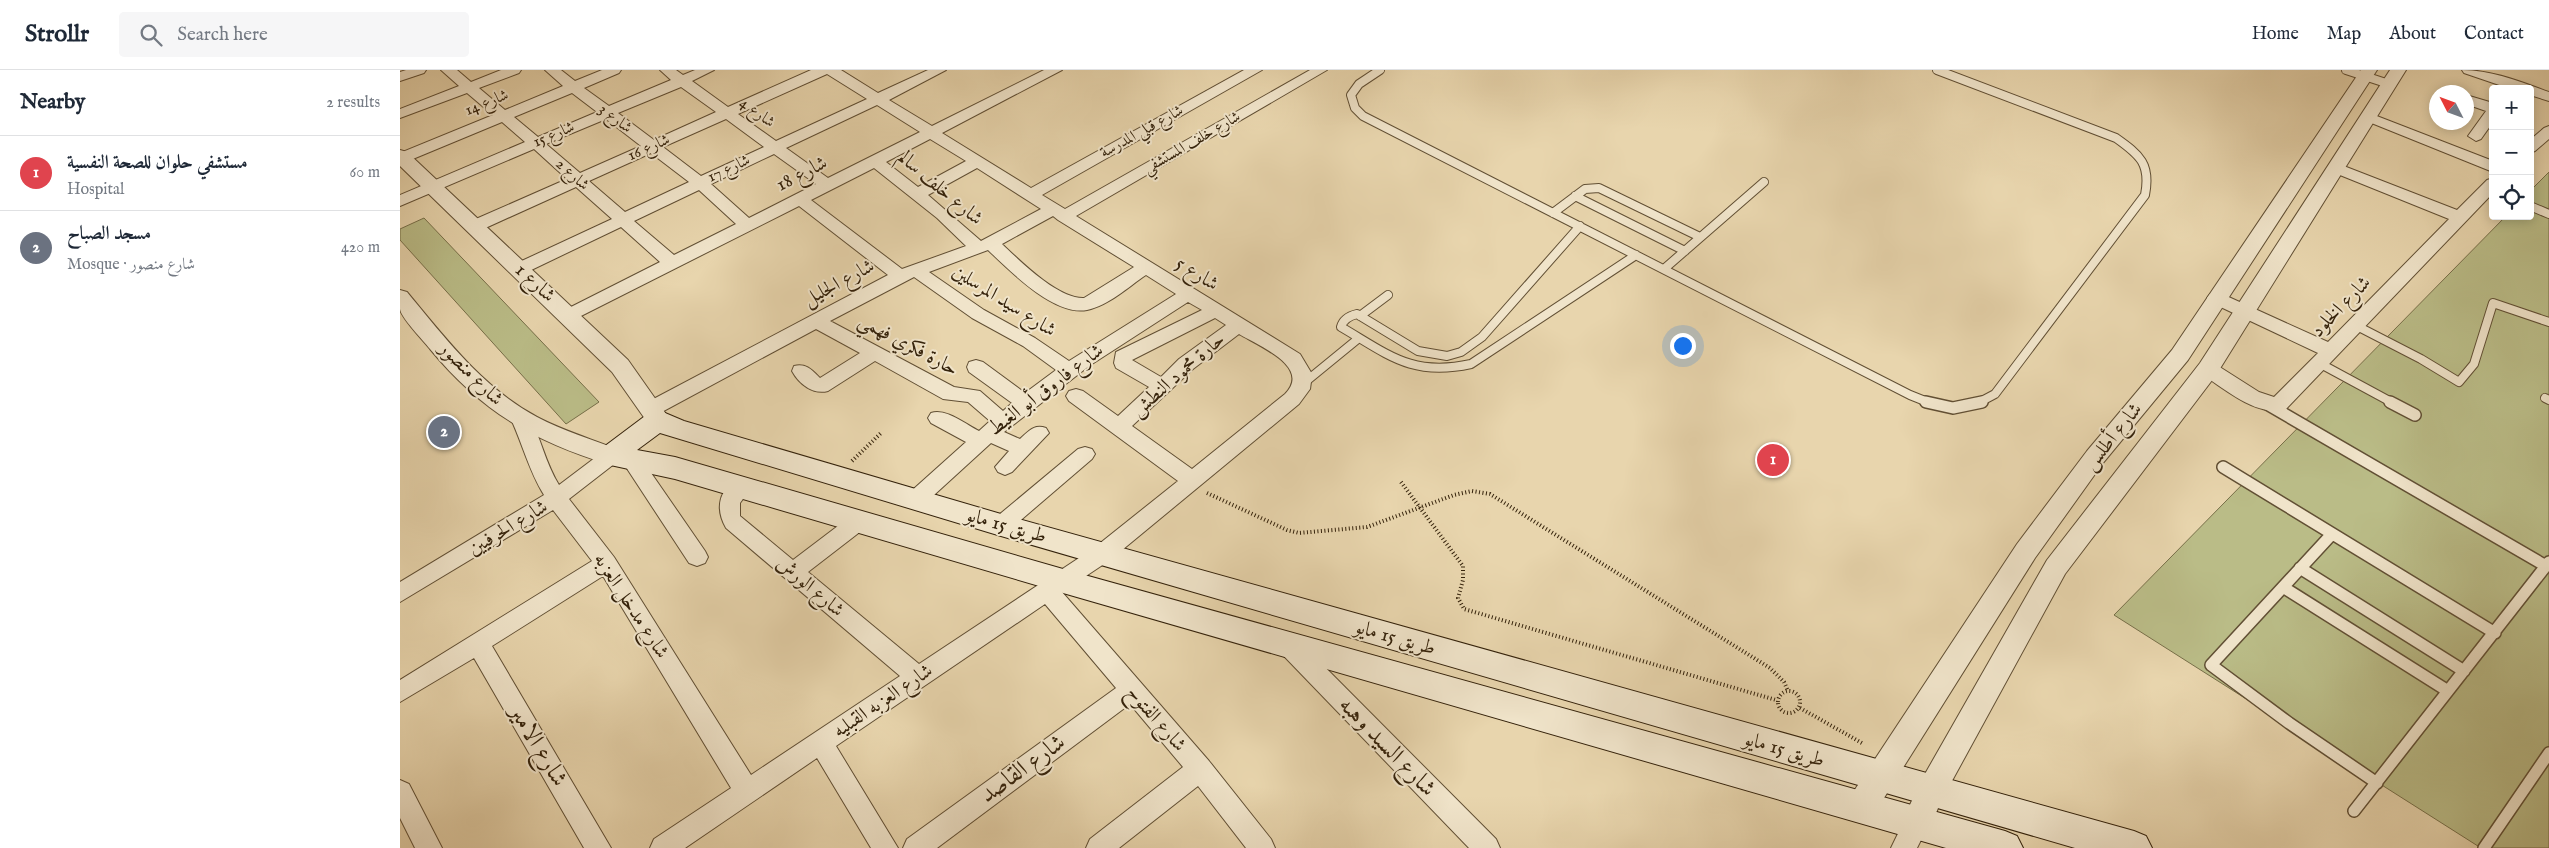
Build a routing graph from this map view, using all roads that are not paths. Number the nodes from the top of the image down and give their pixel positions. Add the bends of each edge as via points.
1 (419, 70) edge
2 (448, 70) edge
3 (514, 70) edge
4 (552, 70) edge
5 (614, 70) edge
6 (667, 70) edge
7 (707, 70) edge
8 (823, 70) edge
9 (831, 70) edge
10 (939, 70) edge
11 (1055, 70) edge
12 (1255, 70) edge
13 (1320, 70) edge
14 (1380, 70) edge
15 (1937, 70) edge
16 (2469, 70) edge
17 (2360, 72) edge
18 (400, 77) edge
19 (2394, 77) edge
20 (682, 81) junction
21 (2507, 85) edge
22 (469, 87) junction
23 (573, 87) junction
24 (2534, 91) edge
25 (2549, 97) edge
26 (877, 99) junction
27 (2474, 103) edge
28 (2489, 109) edge
29 (607, 113) junction
30 (727, 113) junction
31 (400, 114) edge
32 (503, 116) junction
33 (2489, 116) edge
34 (2369, 117) junction
35 (2549, 132) edge
36 (931, 133) junction
37 (2476, 136) dead end
38 (536, 143) junction
39 (2534, 145) edge
40 (651, 146) junction
41 (775, 148) junction
42 (401, 157) edge
43 (875, 161) junction
44 (978, 162) junction
45 (2489, 165) edge
46 (2336, 168) junction
47 (577, 180) junction
48 (1764, 182) dead end
49 (700, 183) junction
50 (827, 185) junction
51 (433, 187) junction
52 (2489, 188) edge
53 (917, 194) junction
54 (1030, 195) junction
55 (1575, 196) junction
56 (800, 199) junction
57 (400, 201) edge
58 (2534, 208) edge
59 (1059, 213) junction
60 (1553, 213) junction
61 (2549, 214) edge
62 (2459, 217) junction
63 (622, 220) junction
64 (747, 225) junction
65 (474, 226) junction
66 (1580, 226) junction
67 (1700, 237) junction
68 (984, 245) junction
69 (1685, 251) junction
70 (1636, 255) junction
71 (672, 263) junction
72 (1146, 268) junction
73 (519, 269) junction
74 (1664, 269) junction
75 (907, 273) junction
76 (1188, 294) junction
77 (1388, 294) dead end
78 (400, 296) edge
79 (2216, 298) junction
80 (1215, 311) junction
81 (2245, 311) junction
82 (569, 315) junction
83 (1360, 316) junction
84 (816, 321) junction
85 (2549, 322) edge
86 (1238, 325) junction
87 (2355, 325) junction
88 (1359, 338) junction
89 (875, 353) junction
90 (2324, 357) junction
91 (976, 367) dead end
92 (2208, 369) junction
93 (1070, 370) junction
94 (800, 371) dead end
95 (1304, 382) junction
96 (1162, 386) junction
97 (1076, 396) dead end
98 (1025, 403) junction
99 (2267, 404) junction
100 (2416, 414) dead end
101 (655, 415) junction
102 (938, 418) dead end
103 (521, 419) junction
104 (1119, 427) junction
105 (990, 431) junction
106 (1039, 433) dead end
107 (1023, 449) junction
108 (1085, 454) dead end
109 (621, 457) junction
110 (1005, 467) dead end
111 (2223, 467) dead end
112 (1191, 483) junction
113 (741, 488) junction
114 (556, 498) junction
115 (915, 500) junction
116 (858, 522) junction
117 (1001, 525) junction
118 (2332, 534) junction
119 (1102, 554) junction
120 (698, 557) dead end
121 (606, 563) junction
122 (2547, 564) edge
123 (2300, 568) junction
124 (793, 572) junction
125 (1055, 586) junction
126 (2283, 587) junction
127 (400, 593) edge
128 (2495, 633) junction
129 (478, 644) junction
130 (1288, 645) junction
131 (2464, 671) junction
132 (919, 678) junction
133 (1131, 690) junction
134 (2448, 691) junction
135 (400, 692) edge
136 (821, 743) junction
137 (2549, 753) edge
138 (1886, 768) junction
139 (1200, 769) junction
140 (2377, 783) junction
141 (1931, 791) junction
142 (400, 792) edge
143 (747, 792) junction
144 (1861, 807) junction
145 (2354, 811) dead end
146 (1910, 835) edge
147 (1258, 846) edge
148 (429, 848) edge
149 (598, 848) edge
150 (663, 848) edge
151 (885, 848) edge
152 (916, 848) edge
153 (1099, 848) edge
154 (1487, 848) edge
155 (2005, 848) edge
156 (2134, 848) edge
157 (2484, 848) edge

1 - 18 street
2 - 22 street, شارع 2
3 - 22 street
4 - 23 street, شارع 3
5 - 23 street, شارع 14
6 - 20 street, شارع 4
7 - 20 street, شارع 15
8 - 30 street, شارع 16
9 - 26 street, شارع 5
10 - 26 street, شارع 17
11 - 36 street, شارع 18
12 - 54 street, شارع قبلي المدرسة
13 - 59 street, شارع خلف المستشفي
14 - 60 lane via 1353,90 1350,99 1353,108
15 - 74 lane via 2116,138 2146,164 2149,180 2145,195 1995,394 1980,404 1958,408 1933,405
16 - 21 street
17 - 19 lane
17 - 79 street, شارع أطلس
19 - 34 street, شارع أطلس
20 - 29 street, شارع 15
20 - 30 street, شارع 4
22 - 31 street
22 - 32 street, شارع 2
23 - 29 street, شارع 3
23 - 32 street, شارع 14
24 - 25 street
26 - 36 street, شارع 5
26 - 41 street, شارع 17
27 - 28 street
29 - 38 street, شارع 15
29 - 40 street, شارع 3
30 - 40 street, شارع 16
30 - 41 street, شارع 4
32 - 38 street, شارع 2
32 - 42 street, شارع 14
33 - 37 street
34 - 45 street
34 - 46 street, شارع أطلس
35 - 39 street
36 - 43 street, شارع 18
36 - 44 street, شارع 5
38 - 47 street, شارع 2
38 - 51 street, شارع 15
40 - 47 street, شارع 16
40 - 49 street, شارع 3
41 - 49 street, شارع 17
41 - 50 street, شارع 4
42 - 51 street, شارع 1
43 - 50 street, شارع 18
43 - 53 street, شارع خلف سالم
44 - 53 street
44 - 54 street, شارع 5
46 - 62 street
46 - 81 street, شارع أطلس
47 - 63 street, شارع 2
47 - 65 street, شارع 16
48 - 67 lane
49 - 63 street, شارع 17
49 - 64 street, شارع 3
50 - 56 street, شارع 18
51 - 57 street, شارع 15
51 - 65 street, شارع 1
52 - 62 street, شارع الخلود
53 - 68 street, شارع خلف سالم
54 - 59 street, شارع 5
55 - 60 lane
55 - 67 lane via 1585,189 1599,188
55 - 69 lane
56 - 64 street, شارع 18
56 - 75 street, شارع سيد المرسلين
58 - 61 lane
59 - 68 street, شارع الجليل
59 - 72 street, شارع 5
60 - 66 lane
62 - 87 street, شارع الخلود
63 - 71 street, شارع 2
63 - 73 street, شارع 17
64 - 71 street, شارع 18
65 - 73 street, شارع 1
66 - 70 lane
66 - 83 lane via 1482,337 1461,352 1447,356 1432,355
67 - 69 lane
68 - 72 street, شارع خلف سالم via 1073,304 1086,304
68 - 75 street, شارع الجليل
69 - 74 lane
70 - 74 lane
70 - 88 lane via 1471,364 1454,370 1418,369 1403,364
71 - 82 street, شارع 18
72 - 76 street, شارع 5
73 - 82 street, شارع 1
75 - 84 street, شارع الجليل
75 - 93 street, شارع سيد المرسلين via 1029,342
76 - 80 street, شارع 5
76 - 93 street, شارع فاروق أبو الغيط
77 - 83 lane
78 - 103 street, شارع منصور via 475,383
79 - 81 street
79 - 138 street, شارع أطلس via 2180,355 2095,457 2026,551
80 - 86 street, شارع 5
80 - 96 street via 1123,357 1123,363
81 - 90 street
81 - 92 street, شارع أطلس
82 - 101 street, شارع 1 via 620,366
83 - 88 lane via 1353,314 1340,324
84 - 89 street, حارة فكري فهمي
84 - 101 street, شارع الجليل
85 - 87 lane via 2493,303 2474,364 2459,382
86 - 95 street, شارع 5 via 1293,359 1304,374
86 - 96 street, حارة محمود النطش
87 - 90 street, شارع الخلود
88 - 95 lane
89 - 94 street via 821,386
89 - 105 street, حارة فكري فهمي via 950,394 973,396
90 - 99 street, شارع الخلود via 2282,401
90 - 100 lane
91 - 98 street
92 - 99 street
92 - 141 street, شارع أطلس via 2056,566
93 - 98 street, شارع فاروق أبو الغيط
95 - 112 street via 1292,399
96 - 104 street, حارة محمود النطش
97 - 104 street, حارة محمود النطش
98 - 105 street, شارع فاروق أبو الغيط
99 - 122 lane
101 - 109 main road
101 - 115 main road, طريق 15 مايو via 675,428
102 - 105 street
103 - 109 street, شارع منصور
103 - 114 street, شارع مدخل العزبه via 541,474
104 - 112 street, حارة محمود النطش
105 - 107 street
105 - 115 street, شارع فاروق أبو الغيط
106 - 107 street
107 - 110 street
108 - 117 street
109 - 113 main road, طريق 15 مايو via 675,468
109 - 114 street, شارع الحرفيين
109 - 120 street
111 - 118 lane
112 - 119 street
113 - 116 main road, طريق 15 مايو
113 - 124 street, شارع الورش via 732,497 728,515
114 - 121 street, شارع مدخل العزبه
114 - 127 street, شارع الحرفيين
115 - 117 main road, طريق 15 مايو
116 - 124 street
116 - 125 main road, طريق 15 مايو
117 - 119 main road, طريق 15 مايو
118 - 123 lane
118 - 128 lane
119 - 125 street, شارع العزبه القبليه
119 - 138 main road, طريق 15 مايو
121 - 129 street
121 - 143 street, شارع مدخل العزبه
122 - 128 lane
123 - 126 lane
123 - 131 lane
124 - 132 street, شارع الورش
125 - 130 main road, طريق 15 مايو
125 - 132 street, شارع العزبه القبليه
125 - 133 street, شارع الفتوح
126 - 134 lane
126 - 140 lane via 2210,665
128 - 131 lane
129 - 135 street
129 - 149 street, شارع الامير
130 - 144 main road, طريق 15 مايو
130 - 154 street, شارع السيد وهبه
131 - 134 lane
132 - 136 street, شارع العزبه القبليه
133 - 139 street, شارع الفتوح
133 - 152 street, شارع القاصد
134 - 140 lane
136 - 143 street, شارع العزبه القبليه
136 - 151 street
137 - 157 lane
138 - 141 main road, طريق 15 مايو
138 - 144 street, شارع أطلس
139 - 147 street, شارع الفتوح
139 - 153 street
140 - 145 lane
141 - 146 street, شارع أطلس
141 - 156 main road, طريق 15 مايو
142 - 148 street
143 - 150 street, شارع العزبه القبليه
144 - 146 main road, طريق 15 مايو
146 - 155 main road, طريق 15 مايو

